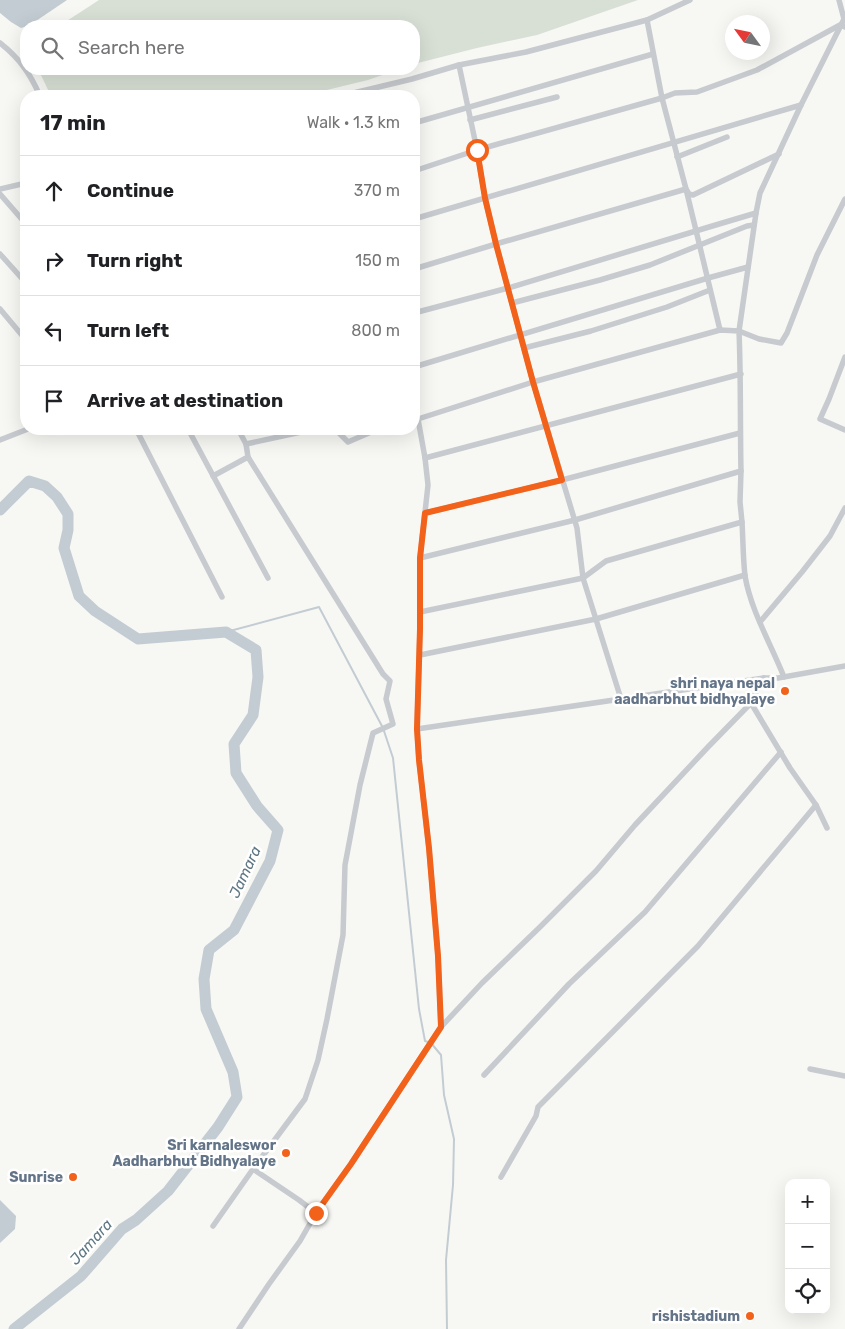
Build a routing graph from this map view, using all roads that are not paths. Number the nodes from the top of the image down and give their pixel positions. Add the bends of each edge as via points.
1 (690, 0) edge
2 (839, 0) edge
3 (647, 20) junction
4 (842, 26) edge
5 (0, 42) edge
6 (653, 54) junction
7 (20, 61) edge
8 (459, 65) junction
9 (30, 75) edge
10 (37, 90) edge
11 (366, 90) edge
12 (557, 97) dead end
13 (662, 98) junction
14 (801, 105) junction
15 (467, 108) junction
16 (470, 120) junction
17 (420, 121) edge
18 (727, 137) dead end
19 (673, 143) junction
20 (477, 150) junction
21 (778, 154) junction
22 (677, 157) junction
23 (420, 169) edge
24 (20, 184) edge
25 (0, 189) edge
26 (686, 189) junction
27 (0, 194) edge
28 (485, 198) junction
29 (845, 199) edge
30 (756, 213) junction
31 (20, 217) edge
32 (420, 217) edge
33 (754, 225) junction
34 (695, 231) junction
35 (496, 244) junction
36 (699, 245) junction
37 (0, 254) edge
38 (420, 267) edge
39 (748, 267) junction
40 (20, 276) edge
41 (708, 278) junction
42 (508, 288) junction
43 (710, 290) junction
44 (512, 303) junction
45 (0, 309) edge
46 (420, 311) edge
47 (720, 330) junction
48 (739, 331) junction
49 (20, 333) edge
50 (520, 335) junction
51 (524, 348) junction
52 (845, 356) edge
53 (420, 365) edge
54 (741, 374) junction
55 (533, 382) junction
56 (420, 417) edge
57 (546, 426) junction
58 (845, 430) edge
59 (20, 432) edge
60 (740, 432) junction
61 (139, 435) edge
62 (191, 435) edge
63 (241, 435) edge
64 (287, 435) edge
65 (341, 435) edge
66 (364, 435) edge
67 (420, 435) edge
68 (0, 440) edge
69 (246, 444) junction
70 (248, 457) junction
71 (425, 458) junction
72 (741, 471) junction
73 (213, 476) junction
74 (562, 480) junction
75 (845, 508) edge
76 (425, 513) junction
77 (574, 520) junction
78 (742, 522) junction
79 (420, 558) junction
80 (745, 576) junction
81 (268, 578) dead end
82 (583, 578) junction
83 (222, 597) dead end
84 (420, 612) junction
85 (596, 619) junction
86 (760, 622) junction
87 (420, 655) junction
88 (845, 666) edge
89 (784, 677) junction
90 (764, 678) junction
91 (621, 699) junction
92 (752, 703) junction
93 (417, 729) junction
94 (781, 752) junction
95 (816, 805) junction
96 (827, 828) dead end
97 (441, 1027) junction
98 (810, 1069) dead end
99 (484, 1075) dead end
100 (845, 1076) edge
101 (253, 1169) junction
102 (501, 1176) dead end
103 (316, 1213) junction
104 (213, 1226) dead end
105 (239, 1329) edge

1 - 3 street
2 - 4 street via 844,19
3 - 6 street
3 - 8 street via 526,52
4 - 13 street via 757,70 697,92 675,93
4 - 14 street
5 - 7 street
6 - 13 street
6 - 15 street
8 - 11 street
8 - 15 street
9 - 10 street
12 - 16 street
13 - 19 street
13 - 20 street
14 - 19 street
14 - 21 street
15 - 16 street
15 - 17 street
16 - 20 street
18 - 22 street
19 - 22 street
19 - 28 street
20 - 23 street
20 - 28 street
21 - 26 street via 693,195
21 - 30 street via 760,193
22 - 26 street
24 - 25 street
26 - 34 street
26 - 35 street
27 - 31 street
28 - 32 street
28 - 35 street
29 - 48 street via 781,343
30 - 33 street
30 - 34 street
33 - 36 street
33 - 39 street
34 - 36 street
34 - 42 street
35 - 38 street
35 - 42 street
36 - 41 street
36 - 44 street via 642,268
37 - 40 street
39 - 41 street
39 - 48 street
41 - 43 street
41 - 50 street
42 - 44 street
42 - 46 street
43 - 47 street
43 - 51 street via 601,328
44 - 50 street
45 - 49 street
47 - 48 street
47 - 55 street
48 - 54 street
50 - 51 street
50 - 53 street
51 - 55 street
52 - 58 street via 820,418
54 - 57 street
54 - 60 street
55 - 56 street
55 - 57 street
57 - 71 street
57 - 74 street
59 - 68 street
60 - 72 street
60 - 74 street
61 - 83 street
62 - 73 street
63 - 69 street
64 - 69 street
65 - 66 street via 348,442
67 - 71 street
69 - 70 street
70 - 73 street
70 - 101 street via 390,681 386,699 393,724 373,733 360,785 345,864 343,935 318,1060 305,1099
71 - 76 street via 428,485
72 - 77 street
72 - 78 street
73 - 81 street
74 - 76 street
74 - 77 street
75 - 86 street via 830,536
76 - 79 street
77 - 79 street
77 - 82 street
78 - 80 street
78 - 82 street via 606,561
79 - 84 street
80 - 85 street
80 - 86 street
82 - 84 street
82 - 85 street
84 - 87 street
85 - 87 street
85 - 91 street
86 - 89 street
87 - 93 street
88 - 89 street
89 - 90 street
90 - 91 street
90 - 92 street
91 - 93 street
92 - 94 street
92 - 97 street via 635,825 596,871
93 - 97 street via 431,868
94 - 95 street
94 - 99 street via 645,912 569,984
95 - 96 street
95 - 102 street via 698,946 538,1107
97 - 103 street
98 - 100 street
101 - 103 street
101 - 104 street
103 - 105 street

